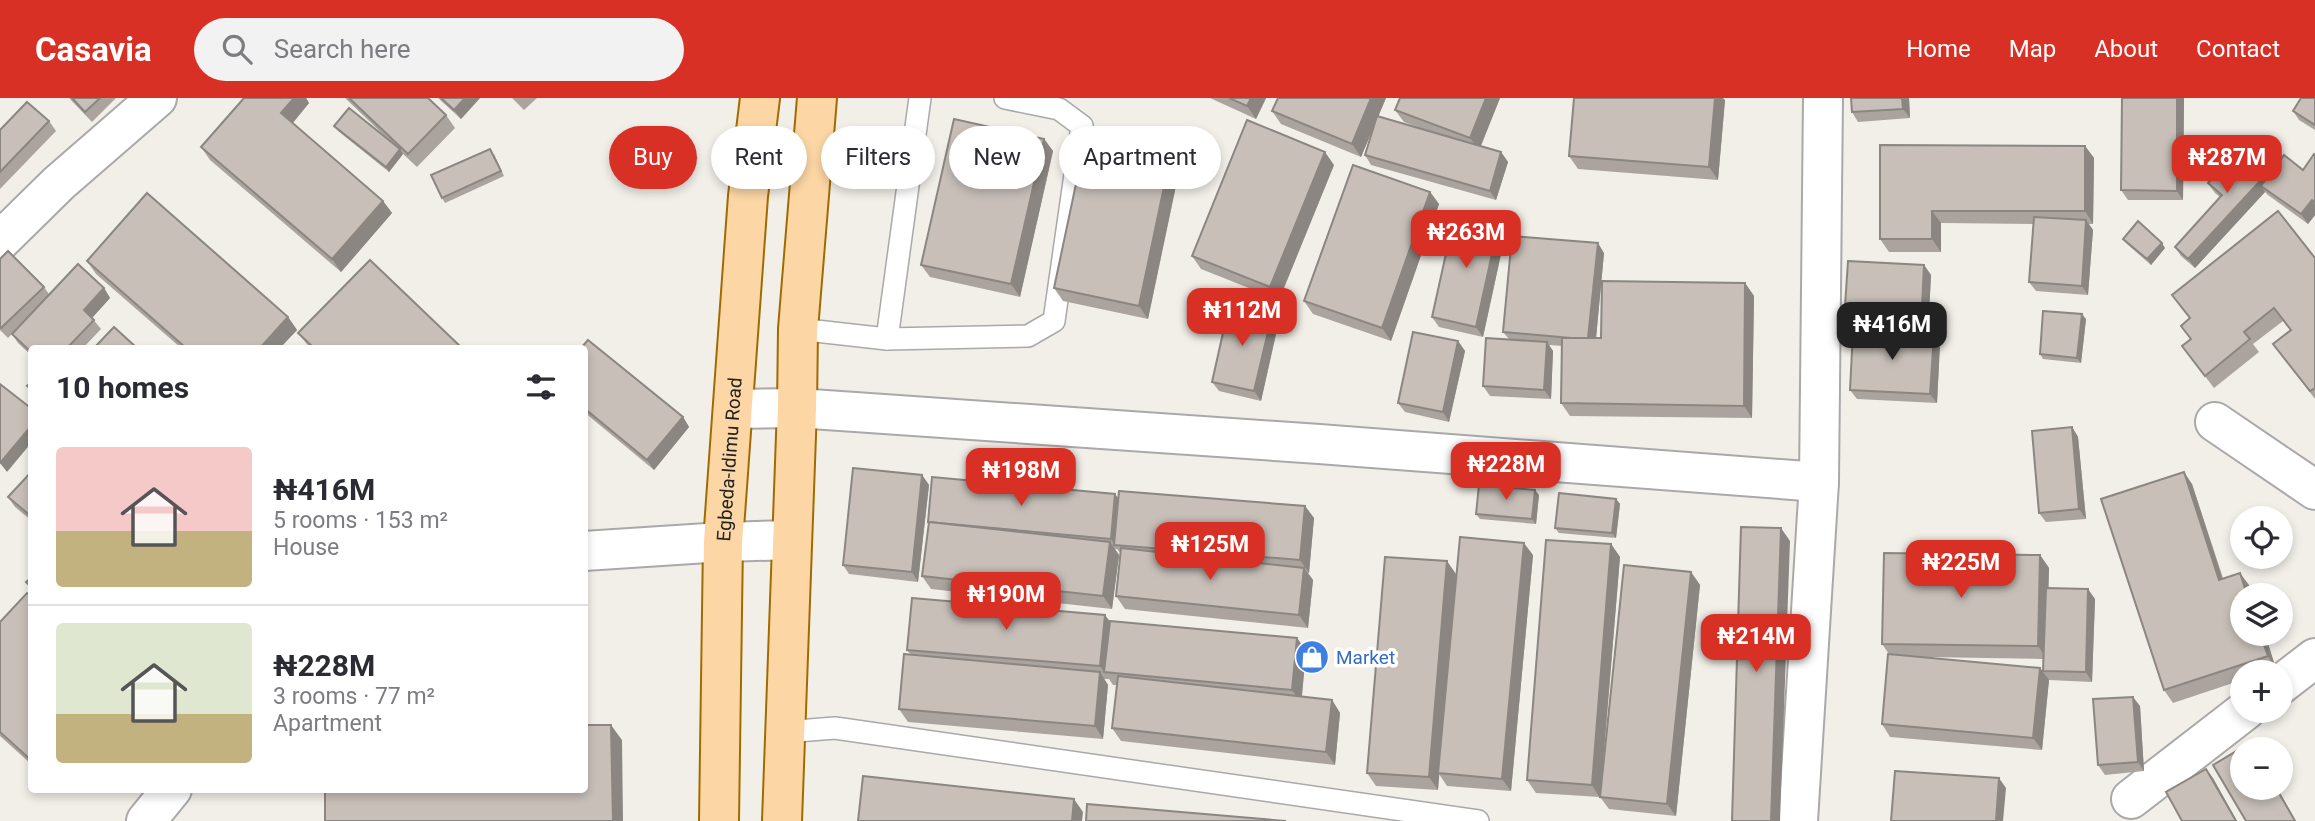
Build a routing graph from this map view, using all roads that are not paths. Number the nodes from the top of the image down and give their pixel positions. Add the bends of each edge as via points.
1 (158, 98) edge
2 (760, 98) edge
3 (817, 98) edge
4 (920, 98) edge
5 (1005, 98) edge
6 (1823, 98) edge
7 (0, 240) edge
8 (798, 330) junction
9 (887, 339) junction
10 (797, 408) junction
11 (733, 409) junction
12 (2216, 422) dead end
13 (1819, 482) junction
14 (2315, 491) edge
15 (792, 540) junction
16 (723, 542) junction
17 (588, 551) edge
18 (2315, 658) edge
19 (2293, 675) edge
20 (2230, 722) edge
21 (784, 732) junction
22 (169, 793) edge
23 (2131, 799) dead end
24 (146, 821) edge
25 (719, 821) edge
26 (782, 821) edge
27 (1478, 821) edge
28 (1798, 821) edge

1 - 7 street
2 - 11 main road, Egbeda-Idimu Road
3 - 8 main road
4 - 9 lane
5 - 9 lane via 1059,109 1082,126 1054,321 1028,336
6 - 13 street
8 - 9 lane
8 - 10 main road
10 - 11 street
10 - 13 street
10 - 15 main road
11 - 16 main road, Egbeda-Idimu Road
12 - 14 street
13 - 28 street
15 - 16 street
15 - 21 main road
16 - 17 street
16 - 25 main road, Egbeda-Idimu Road
18 - 19 street
20 - 23 street
21 - 26 main road
21 - 27 lane via 835,728
22 - 24 street

